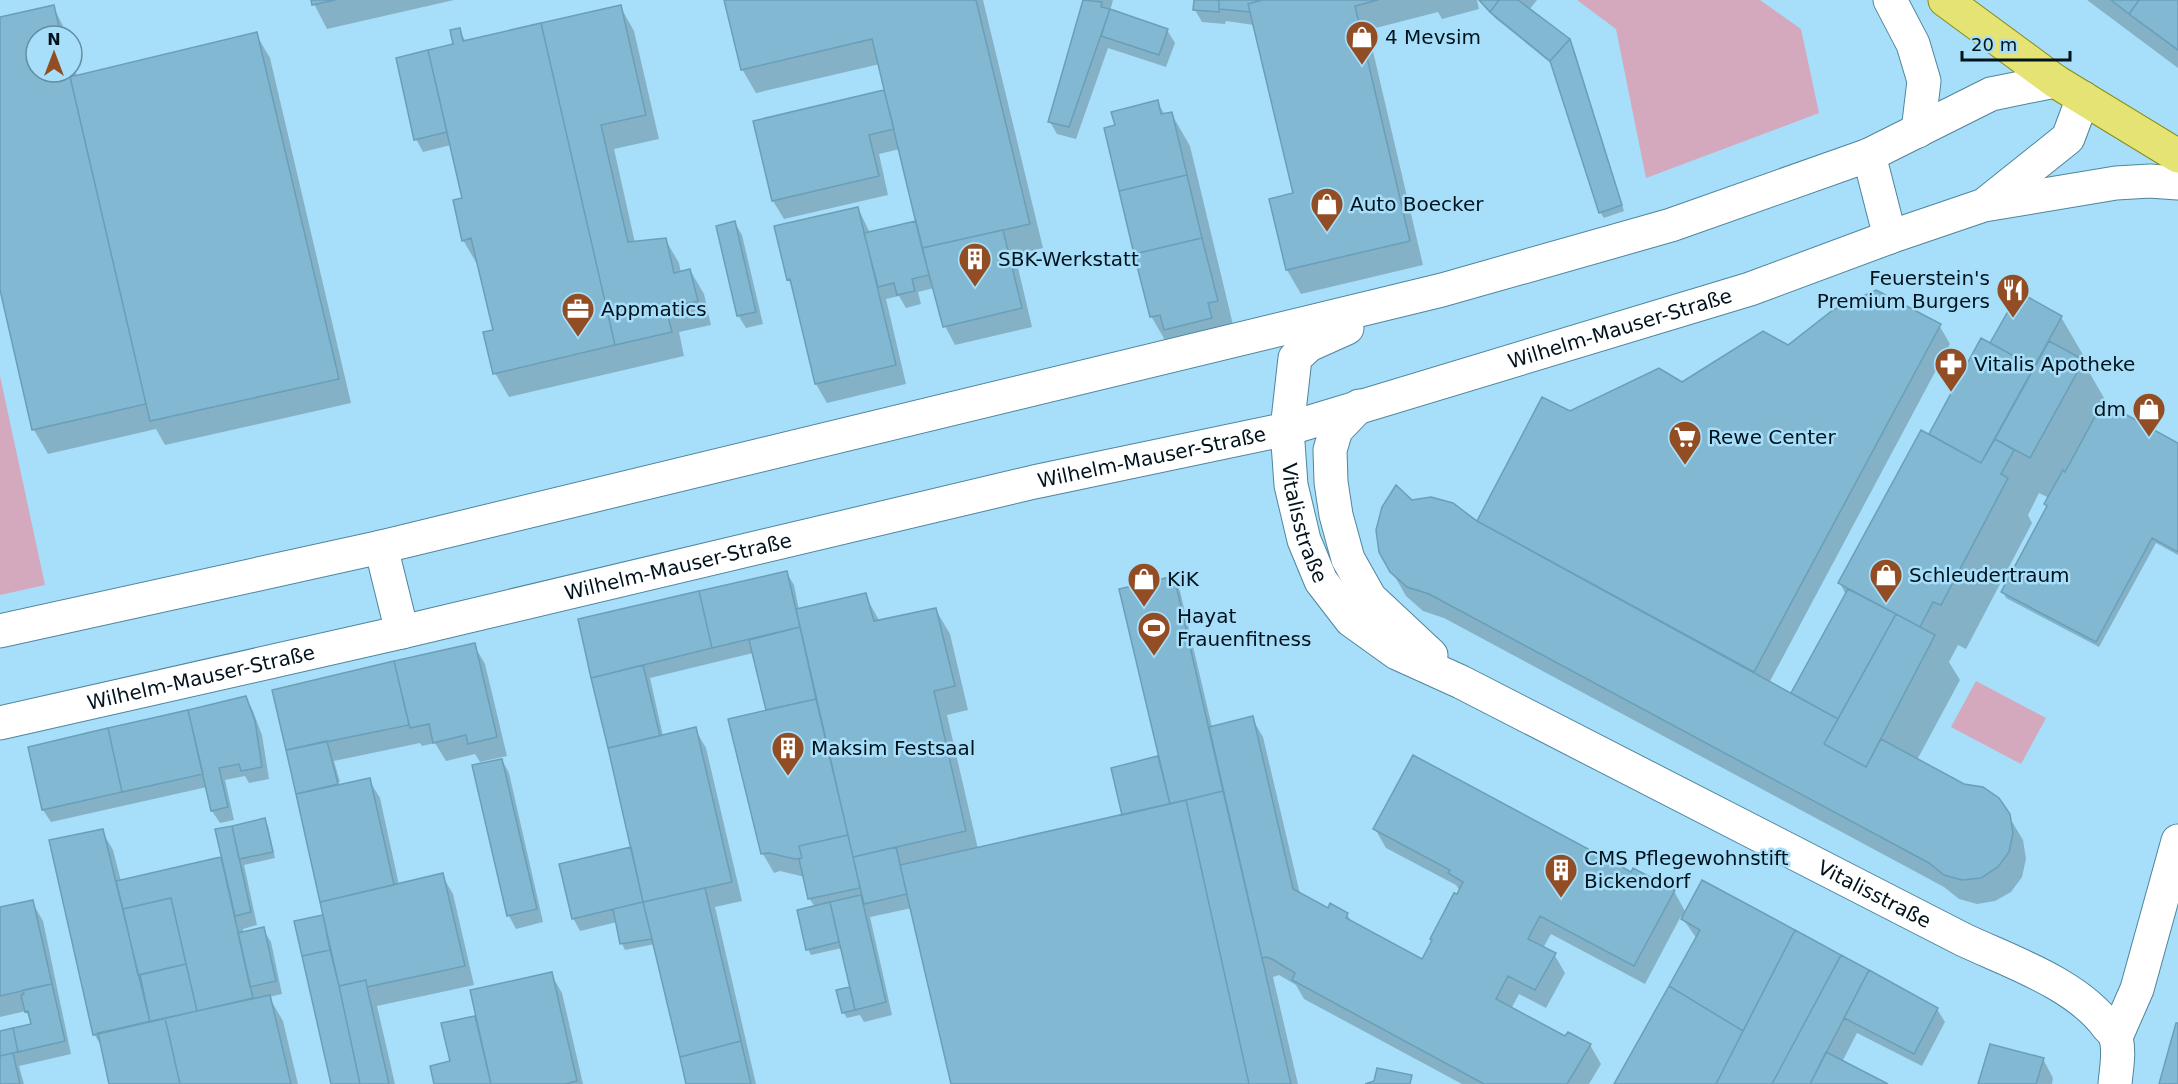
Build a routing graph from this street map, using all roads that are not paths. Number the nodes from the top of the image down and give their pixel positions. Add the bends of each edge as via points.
1 (1890, 0) edge
2 (1945, 0) edge
3 (2055, 81) junction
4 (2083, 98) junction
5 (1918, 131) junction
6 (1869, 155) junction
7 (2178, 156) edge
8 (2178, 183) edge
9 (1984, 205) junction
10 (1890, 237) junction
11 (1422, 294) junction
12 (1359, 406) junction
13 (1287, 429) junction
14 (381, 547) junction
15 (0, 631) edge
16 (402, 632) junction
17 (1461, 682) junction
18 (0, 723) edge
19 (2178, 841) edge
20 (2116, 1037) junction
21 (2115, 1084) edge

1 - 5 street via 1913,44 1924,81
2 - 3 main road
3 - 4 main road
3 - 5 street via 1991,94
4 - 7 main road
4 - 9 street, Wilhelm-Mauser-Straße via 2068,138
5 - 6 street
6 - 10 street
6 - 11 street via 1671,225
8 - 9 street, Wilhelm-Mauser-Straße via 2116,183
9 - 10 street, Wilhelm-Mauser-Straße
10 - 12 street, Wilhelm-Mauser-Straße via 1750,289
11 - 13 street, Vitalisstraße via 1309,345 1295,358
11 - 14 street
12 - 13 street, Wilhelm-Mauser-Straße
12 - 17 street, Vitalisstraße via 1336,430 1330,450 1336,515 1348,559 1370,598
13 - 16 street, Wilhelm-Mauser-Straße via 1011,488
13 - 17 street, Vitalisstraße via 1291,485 1304,540 1321,582 1351,620 1397,652
14 - 15 street
14 - 16 street
16 - 18 street, Wilhelm-Mauser-Straße
17 - 20 street, Vitalisstraße via 2048,980 2100,1015
19 - 20 street via 2137,989
20 - 21 street

